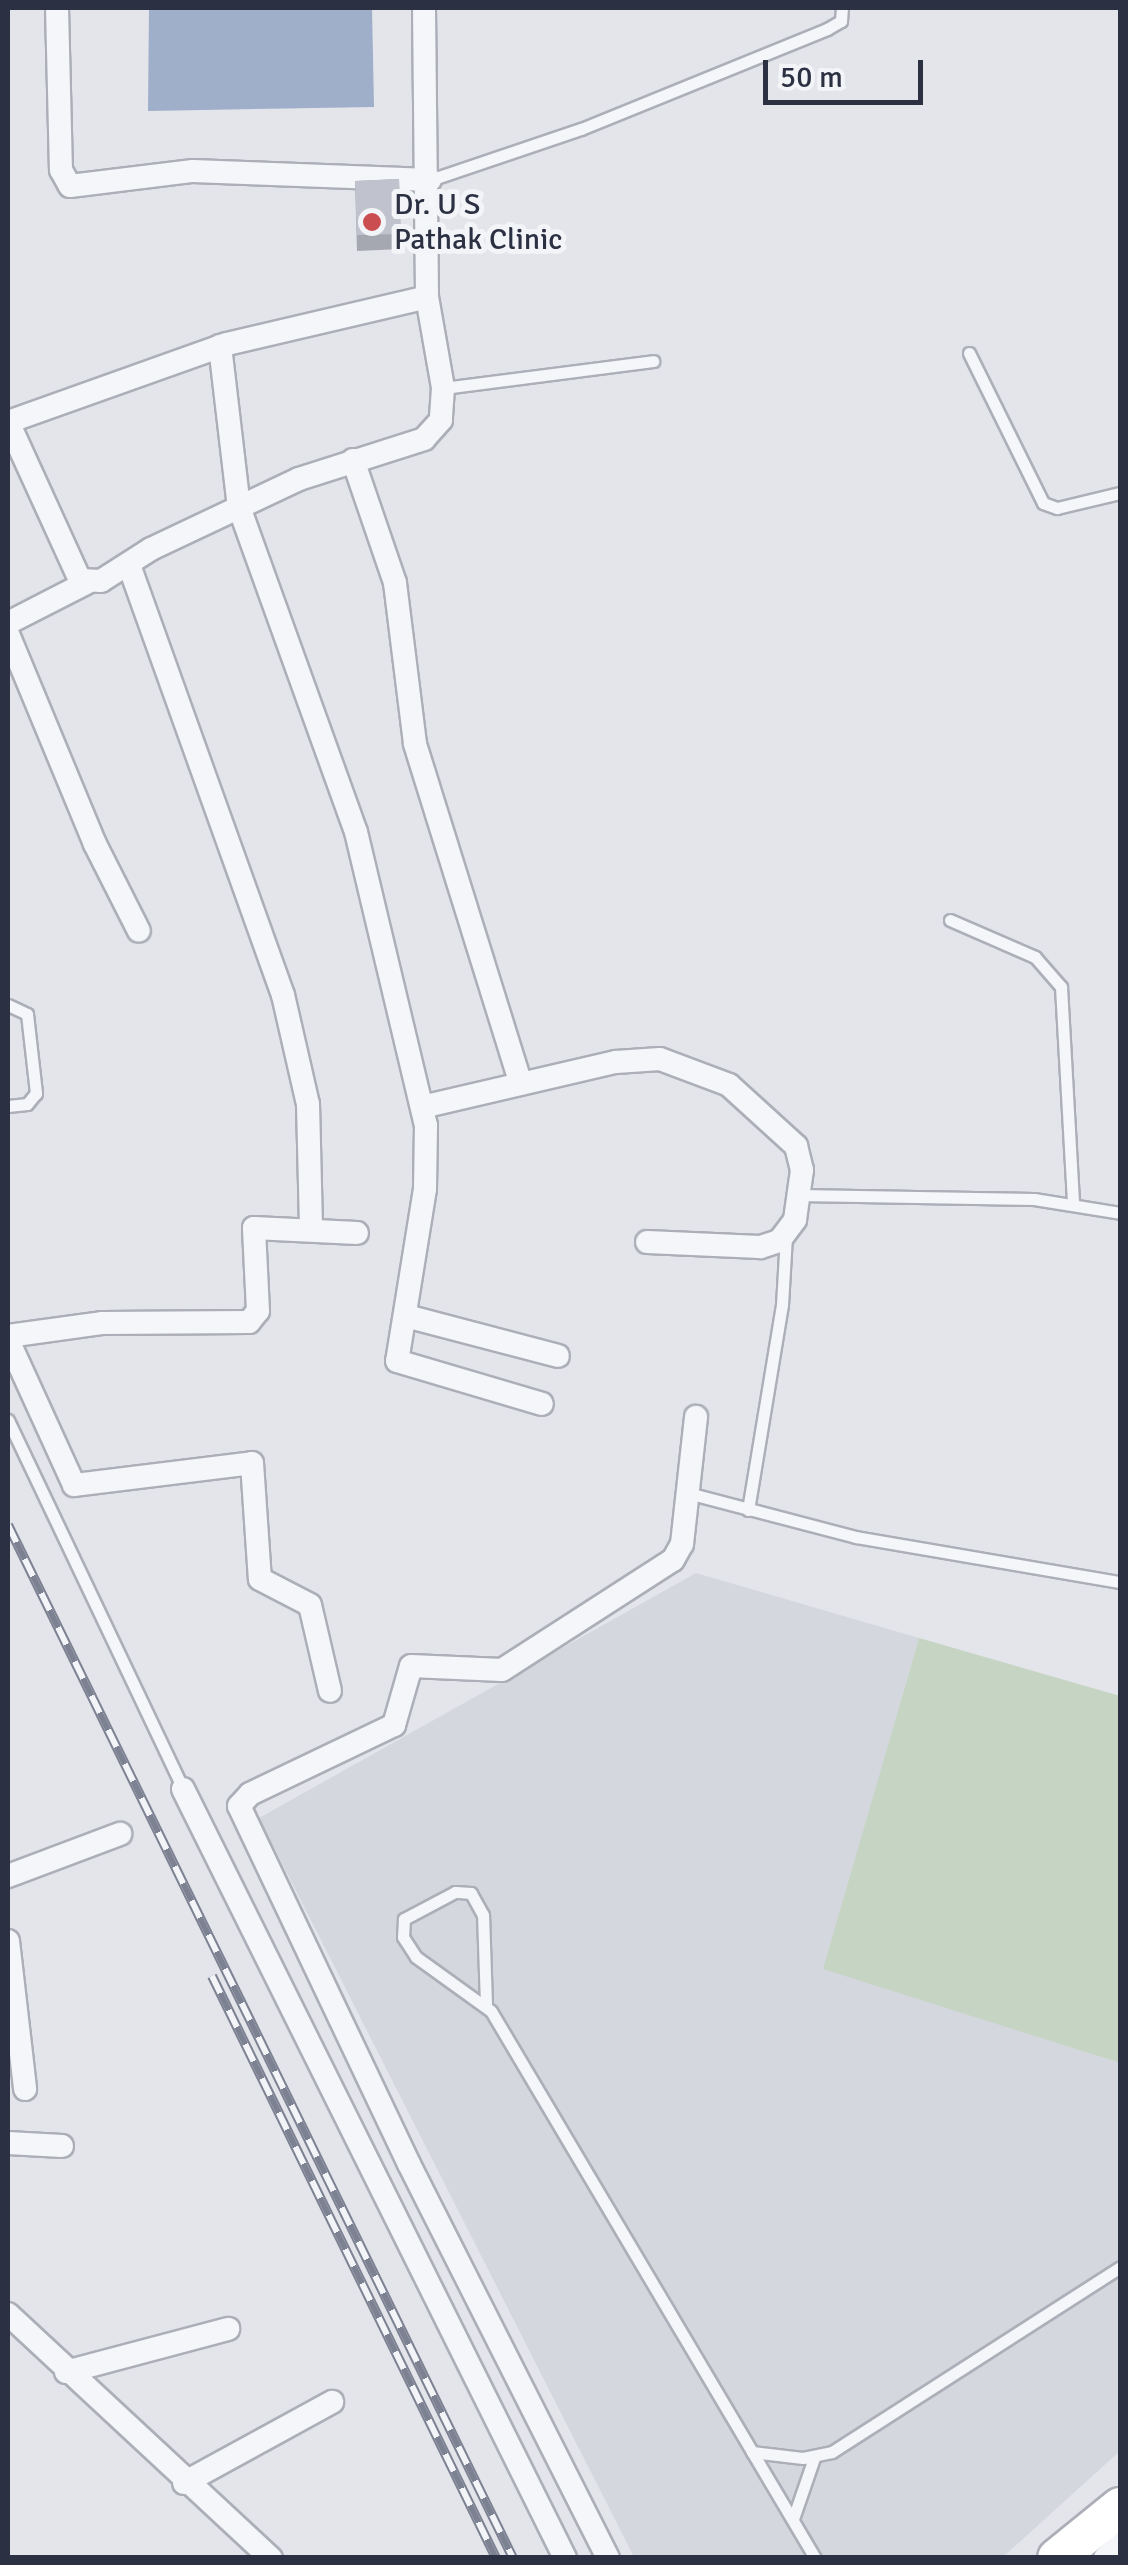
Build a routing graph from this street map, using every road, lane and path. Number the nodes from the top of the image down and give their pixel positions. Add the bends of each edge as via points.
1 (58, 8) edge
2 (424, 8) edge
3 (842, 8) edge
4 (430, 180) junction
5 (427, 297) junction
6 (220, 346) junction
7 (969, 353) dead end
8 (652, 361) dead end
9 (444, 388) junction
10 (354, 460) junction
11 (1120, 493) edge
12 (239, 507) junction
13 (129, 564) junction
14 (86, 582) junction
15 (8, 623) edge
16 (8, 634) edge
17 (950, 920) dead end
18 (139, 931) dead end
19 (8, 1006) edge
20 (520, 1082) junction
21 (8, 1106) edge
22 (422, 1107) junction
23 (798, 1194) junction
24 (1073, 1204) junction
25 (1120, 1213) edge
26 (310, 1227) junction
27 (357, 1234) dead end
28 (786, 1236) junction
29 (647, 1242) dead end
30 (406, 1316) junction
31 (8, 1338) edge
32 (558, 1356) dead end
33 (542, 1404) dead end
34 (696, 1416) dead end
35 (8, 1420) edge
36 (688, 1493) junction
37 (748, 1510) junction
38 (1120, 1582) edge
39 (330, 1692) dead end
40 (183, 1789) joint
41 (120, 1834) dead end
42 (8, 1876) edge
43 (8, 1941) edge
44 (486, 2004) junction
45 (26, 2090) dead end
46 (8, 2144) edge
47 (62, 2146) dead end
48 (1120, 2267) edge
49 (8, 2314) edge
50 (228, 2329) dead end
51 (66, 2372) junction
52 (332, 2402) dead end
53 (752, 2452) junction
54 (814, 2458) junction
55 (184, 2484) junction
56 (1120, 2507) edge
57 (793, 2519) junction
58 (1120, 2544) edge
59 (271, 2558) edge
60 (565, 2558) edge
61 (608, 2558) edge
62 (815, 2558) edge
63 (1058, 2558) edge
64 (1105, 2558) edge

1 - 4 street via 61,170 70,186 205,171
2 - 4 street
3 - 4 lane via 841,21 827,29 581,129
4 - 5 street
5 - 6 street
5 - 9 street
6 - 12 street
6 - 14 street via 8,422 70,562
7 - 11 lane via 1046,506
8 - 9 lane
9 - 10 street via 440,420 424,439
10 - 12 street
10 - 20 street via 396,583 415,744
12 - 13 street
12 - 22 street via 356,832
13 - 14 street
13 - 26 street via 283,995 308,1104
14 - 15 street
16 - 18 street via 94,844
17 - 24 lane via 1035,957 1061,987
19 - 21 lane via 24,1008 30,1021 36,1093 27,1104
20 - 22 street
20 - 23 street via 638,1059 678,1064 747,1098 790,1139 802,1161
22 - 30 street via 425,1189
23 - 24 lane
23 - 28 street
24 - 25 lane
26 - 27 street
26 - 31 street via 252,1229 258,1311 249,1322 104,1322
28 - 29 street via 760,1247
28 - 37 lane via 782,1305
30 - 32 street
30 - 33 street via 396,1357 403,1367
31 - 39 street via 66,1476 78,1488 250,1461 262,1584 307,1601
34 - 36 street
35 - 40 lane
36 - 37 lane
36 - 61 street via 682,1544 666,1566 502,1670 411,1666 394,1725 240,1802 409,2164
37 - 38 lane via 856,1537
40 - 60 street
41 - 42 street
43 - 45 street
44 - 44 lane via 477,1899 455,1892 412,1912 402,1928 408,1948
44 - 53 lane
46 - 47 street
48 - 54 lane via 848,2443
49 - 51 street
50 - 51 street
51 - 55 street
52 - 55 street
53 - 54 lane
53 - 57 lane
54 - 57 lane
55 - 59 street
56 - 63 main road
57 - 62 lane
58 - 64 street

